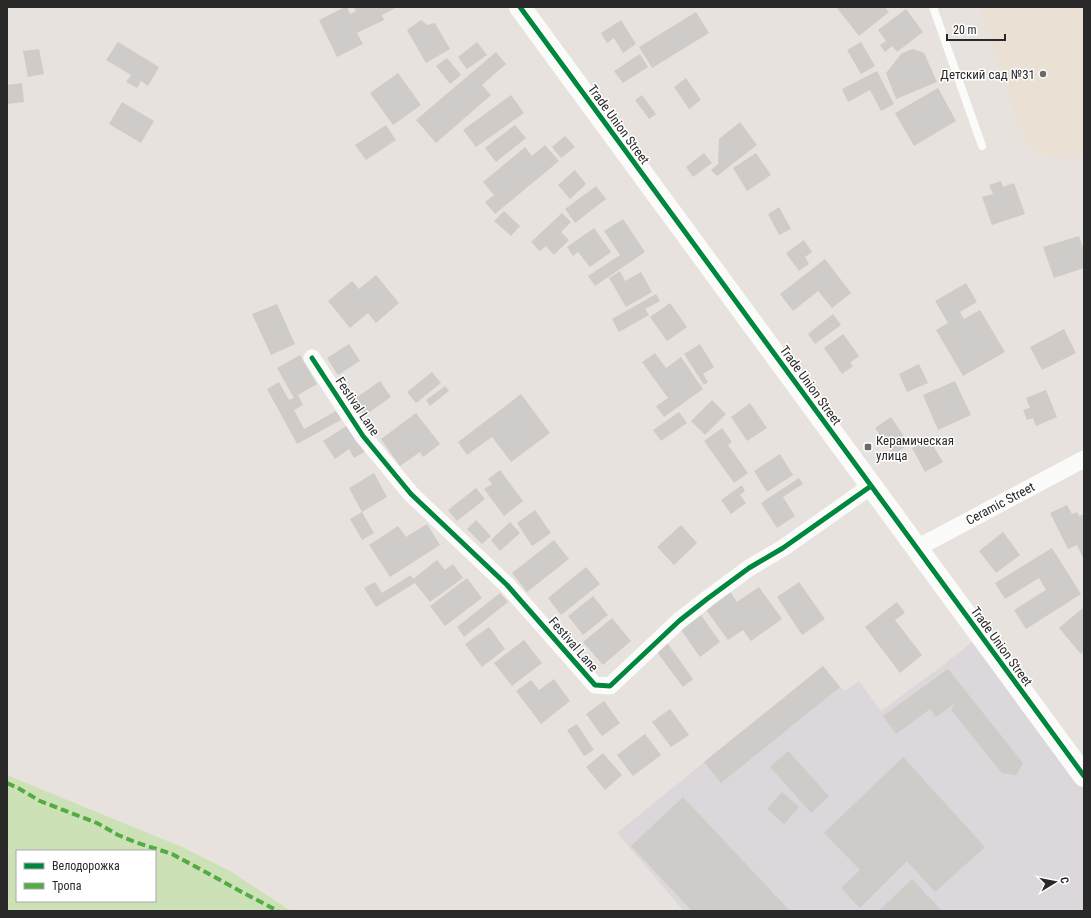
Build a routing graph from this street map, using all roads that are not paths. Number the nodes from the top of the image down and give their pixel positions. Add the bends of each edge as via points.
1 (520, 7) edge
2 (933, 7) edge
3 (982, 146) dead end
4 (312, 358) dead end
5 (1084, 459) edge
6 (871, 486) junction
7 (916, 548) junction
8 (1084, 776) edge

1 - 6 street, Trade Union Street
2 - 3 lane
4 - 6 street, Festival Lane via 363,436 411,494 508,585 595,685 610,686 679,621 707,599
5 - 7 street, Ceramic Street
6 - 7 street, Trade Union Street
7 - 8 street, Trade Union Street

